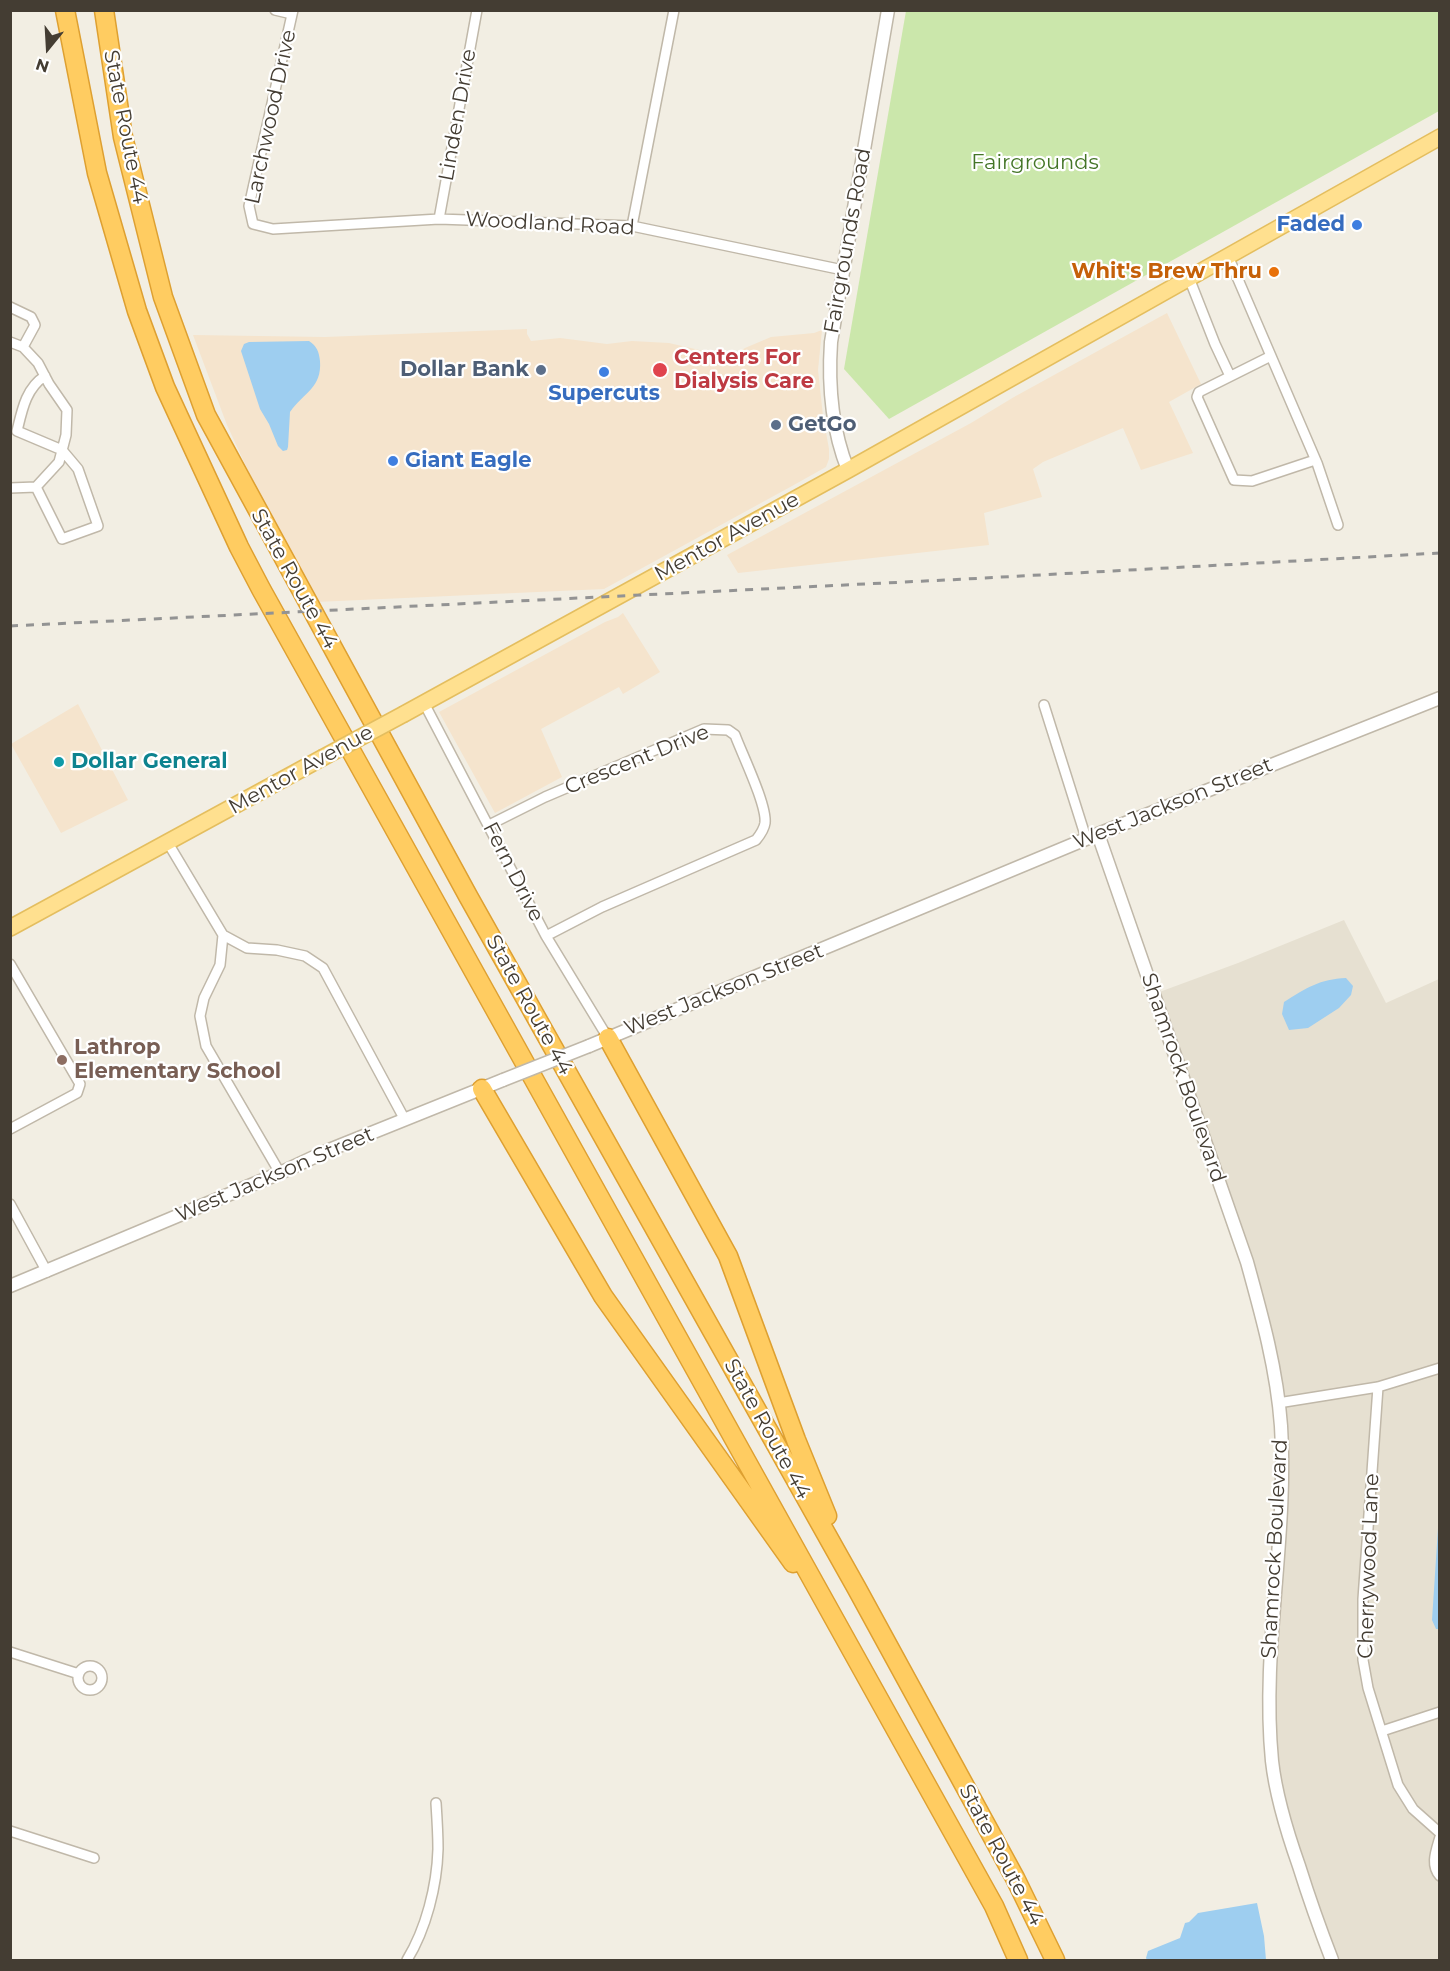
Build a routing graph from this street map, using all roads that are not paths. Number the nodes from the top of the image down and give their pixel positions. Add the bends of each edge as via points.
1 (65, 10) edge
2 (104, 10) edge
3 (275, 10) edge
4 (477, 10) edge
5 (674, 10) edge
6 (888, 10) edge
7 (293, 12) edge
8 (1440, 137) edge
9 (439, 219) junction
10 (253, 224) joint
11 (632, 226) junction
12 (1228, 256) junction
13 (843, 270) junction
14 (1189, 278) junction
15 (10, 308) edge
16 (10, 342) edge
17 (23, 347) junction
18 (1271, 356) junction
19 (45, 376) junction
20 (1230, 376) junction
21 (62, 450) junction
22 (1315, 460) junction
23 (848, 470) junction
24 (36, 487) junction
25 (10, 488) edge
26 (1338, 525) dead end
27 (1440, 698) edge
28 (424, 703) junction
29 (1044, 705) dead end
30 (489, 825) junction
31 (1092, 836) junction
32 (168, 843) junction
33 (10, 928) edge
34 (223, 935) junction
35 (546, 936) junction
36 (10, 964) edge
37 (608, 1038) junction
38 (482, 1089) junction
39 (405, 1120) junction
40 (10, 1129) edge
41 (280, 1173) junction
42 (10, 1204) edge
43 (47, 1272) junction
44 (10, 1287) edge
45 (1440, 1368) edge
46 (1378, 1387) junction
47 (1278, 1403) junction
48 (856, 1587) junction
49 (846, 1638) junction
50 (10, 1652) edge
51 (79, 1674) dead end
52 (1440, 1712) edge
53 (1382, 1731) junction
54 (436, 1803) dead end
55 (10, 1831) edge
56 (1440, 1835) edge
57 (94, 1858) dead end
58 (1440, 1876) edge
59 (407, 1960) edge
60 (1018, 1960) edge
61 (1055, 1960) edge
62 (1332, 1960) edge

1 - 49 highway, State Route 44 via 97,173 137,311 165,387 239,546
2 - 48 highway, State Route 44 via 123,137 163,297 206,415 468,896
3 - 7 street
4 - 9 street, Linden Drive
5 - 11 street
6 - 13 street, Fairgrounds Road
7 - 10 street, Larchwood Drive via 249,206
8 - 12 main road, Mentor Avenue
9 - 10 street, Woodland Road via 273,229
9 - 11 street, Woodland Road
11 - 13 street, Woodland Road
12 - 14 main road, Mentor Avenue
12 - 18 street
13 - 23 street, Fairgrounds Road via 829,366 835,425
14 - 20 street
14 - 23 main road, Mentor Avenue
15 - 17 street via 31,317 35,325
16 - 17 street
17 - 19 street
18 - 20 street
18 - 22 street
19 - 21 street via 67,410
19 - 21 street via 35,383 22,407 17,431
20 - 22 street via 1199,392 1197,397 1234,480 1252,481
21 - 24 street via 59,462
21 - 24 street via 78,469 98,526 62,539
22 - 26 street
23 - 28 main road, Mentor Avenue
24 - 25 street
27 - 31 street, West Jackson Street
28 - 30 street, Fern Drive
28 - 32 main road, Mentor Avenue, bridge
29 - 31 street
30 - 35 street, Fern Drive
30 - 35 street, Crescent Drive via 704,729 728,730 735,735 764,809 763,831 756,840 602,907
31 - 37 street, West Jackson Street
31 - 47 street, Shamrock Boulevard via 1247,1262 1274,1368
32 - 33 main road, Mentor Avenue
32 - 34 street
34 - 39 street via 247,948 305,956 323,968
34 - 41 street via 220,965 200,1016 206,1046
35 - 37 street, Fern Drive
36 - 40 street via 80,1084 77,1094
37 - 38 street, West Jackson Street, bridge
37 - 48 highway via 728,1256
38 - 39 street, West Jackson Street
38 - 49 highway via 603,1296
39 - 41 street, West Jackson Street
41 - 43 street, West Jackson Street
42 - 43 street
43 - 44 street, West Jackson Street
45 - 46 street
46 - 47 street
46 - 53 street, Cherrywood Lane via 1362,1643 1368,1688
47 - 62 street, Shamrock Boulevard via 1281,1499 1270,1645 1272,1762 1280,1807
48 - 61 highway, State Route 44 via 1015,1878
49 - 60 highway, State Route 44 via 994,1906
50 - 51 street
52 - 53 street
53 - 56 street, Cherrywood Lane via 1404,1797
54 - 59 street via 437,1872 422,1928
55 - 57 street
56 - 58 street, Cherrywood Lane via 1434,1860

